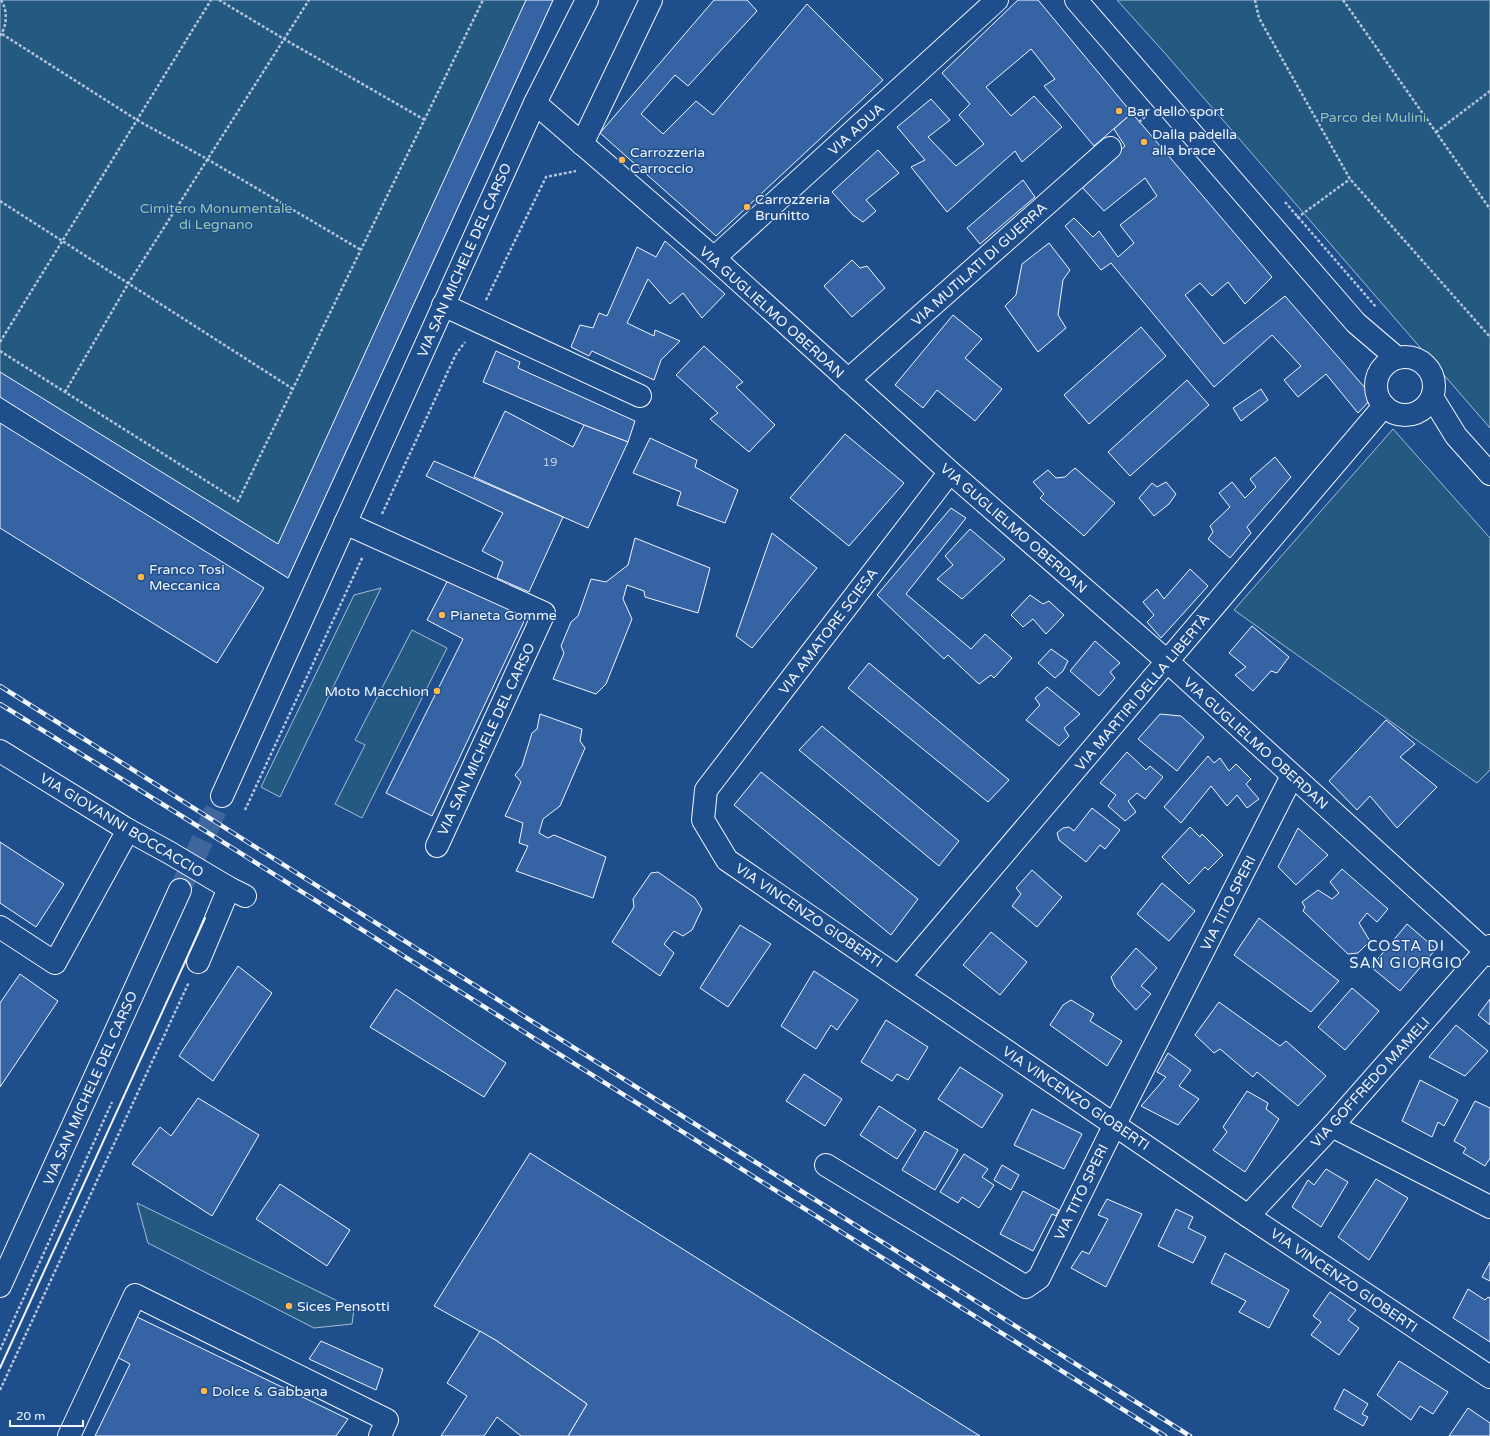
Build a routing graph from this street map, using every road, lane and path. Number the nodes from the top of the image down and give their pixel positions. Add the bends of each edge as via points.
1 (1, 0) edge
2 (211, 0) edge
3 (219, 0) edge
4 (309, 0) edge
5 (483, 0) edge
6 (587, 0) edge
7 (651, 0) edge
8 (998, 0) edge
9 (1076, 0) edge
10 (1254, 0) edge
11 (1343, 0) edge
12 (1, 35) edge
13 (284, 39) junction
14 (1490, 91) edge
15 (535, 102) junction
16 (137, 120) junction
17 (425, 120) junction
18 (1436, 132) junction
19 (582, 144) junction
20 (1110, 148) dead end
21 (207, 159) junction
22 (583, 169) dead end
23 (1350, 179) junction
24 (0, 201) edge
25 (1490, 209) edge
26 (1278, 232) junction
27 (62, 241) junction
28 (361, 250) junction
29 (714, 258) junction
30 (128, 284) junction
31 (443, 305) junction
32 (476, 320) junction
33 (1490, 337) edge
34 (0, 342) edge
35 (0, 351) edge
36 (1390, 362) junction
37 (848, 380) junction
38 (293, 389) junction
39 (65, 392) junction
40 (640, 396) dead end
41 (1426, 404) junction
42 (1384, 406) junction
43 (950, 472) junction
44 (1490, 474) edge
45 (345, 523) junction
46 (372, 535) junction
47 (1168, 662) junction
48 (0, 751) edge
49 (1292, 776) junction
50 (706, 790) joint
51 (222, 796) tunnel mouth
52 (245, 810) dead end
53 (128, 830) junction
54 (437, 846) dead end
55 (180, 890) tunnel mouth
56 (0, 927) edge
57 (1488, 951) edge
58 (198, 962) joint
59 (899, 977) junction
60 (114, 1097) dead end
61 (1115, 1124) junction
62 (1332, 1126) junction
63 (826, 1165) dead end
64 (1490, 1207) edge
65 (1248, 1216) junction
66 (0, 1286) edge
67 (0, 1350) edge
68 (1490, 1377) edge
69 (0, 1390) edge
70 (69, 1436) edge
71 (380, 1436) edge

1 - 12 path via 6,12 6,24
2 - 16 path
3 - 13 path
4 - 13 path
5 - 17 path
6 - 15 street, VIA SAN MICHELE DEL CARSO
7 - 19 street
8 - 29 street, VIA ADUA
9 - 26 street
10 - 23 path via 1259,18
11 - 18 path
12 - 16 path
13 - 17 path
13 - 21 path
14 - 18 path
15 - 19 street, VIA GUGLIELMO OBERDAN
15 - 31 street, VIA SAN MICHELE DEL CARSO
16 - 21 path
16 - 27 path
17 - 28 path
18 - 25 path
19 - 29 street, VIA GUGLIELMO OBERDAN
20 - 37 street, VIA MUTILATI DI GUERRA
21 - 28 path
21 - 30 path
22 - 32 path via 546,177
23 - 26 path
23 - 33 path
24 - 27 path
26 - 36 street
27 - 30 path
27 - 34 path
28 - 38 path
29 - 37 street, VIA GUGLIELMO OBERDAN
30 - 38 path
30 - 39 path
31 - 32 street
31 - 45 street, VIA SAN MICHELE DEL CARSO
32 - 40 street
32 - 46 path via 469,336 456,354
35 - 39 path
36 - 41 street via 1407,356 1424,363 1430,370 1434,388
36 - 42 street via 1377,379 1376,392
37 - 43 street, VIA GUGLIELMO OBERDAN
38 - 39 path via 238,501
41 - 42 street via 1410,415 1391,412
41 - 44 street
42 - 47 street, VIA MARTIRI DELLA LIBERTÀ
43 - 47 street, VIA GUGLIELMO OBERDAN
43 - 50 street, VIA AMATORE SCIESA
45 - 46 street, VIA SAN MICHELE DEL CARSO
45 - 51 street, VIA SAN MICHELE DEL CARSO
46 - 52 path
46 - 54 street, VIA SAN MICHELE DEL CARSO via 544,613
47 - 49 street, VIA GUGLIELMO OBERDAN
47 - 59 street, VIA MARTIRI DELLA LIBERTÀ
48 - 53 street, VIA GIOVANNI BOCCACCIO
49 - 57 street, VIA GUGLIELMO OBERDAN
49 - 61 street, VIA TITO SPERI
50 - 59 street, VIA VINCENZO GIOBERTI via 703,820 727,860
53 - 56 street via 55,963
53 - 58 street, VIA GIOVANNI BOCCACCIO via 237,892
55 - 66 street, VIA SAN MICHELE DEL CARSO
57 - 62 street, VIA GOFFREDO MAMELI
58 - 69 path
59 - 61 street, VIA VINCENZO GIOBERTI
60 - 67 path
61 - 63 street, VIA TITO SPERI via 1039,1278 1026,1288
61 - 65 street, VIA VINCENZO GIOBERTI
62 - 64 street
62 - 65 street, VIA GOFFREDO MAMELI
65 - 68 street, VIA VINCENZO GIOBERTI
70 - 71 street via 135,1295 387,1420

